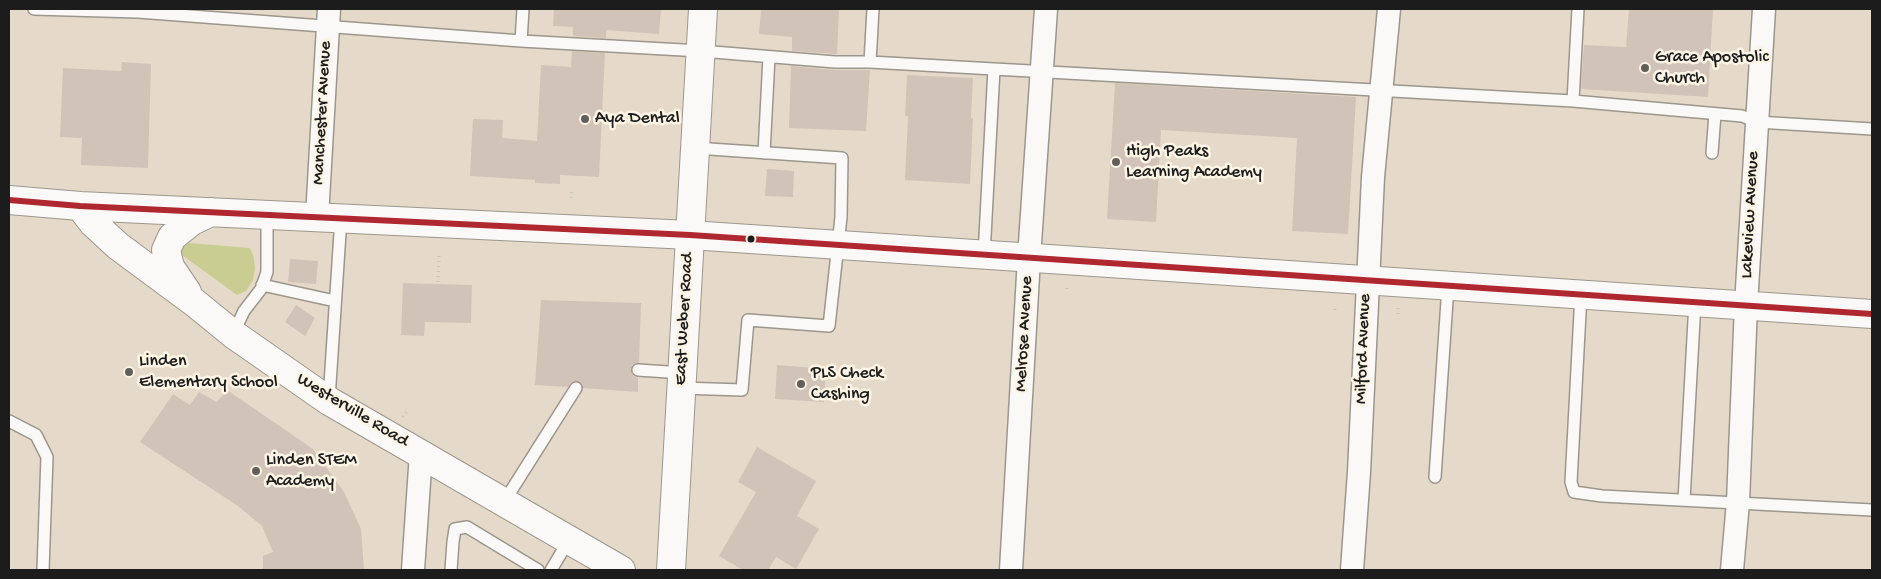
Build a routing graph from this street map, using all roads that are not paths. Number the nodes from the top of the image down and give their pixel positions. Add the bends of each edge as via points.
1 (34, 9) edge
2 (523, 9) edge
3 (703, 9) edge
4 (873, 9) edge
5 (1046, 9) edge
6 (1389, 9) edge
7 (1578, 9) edge
8 (1764, 9) edge
9 (138, 11) edge
10 (329, 18) edge
11 (521, 41) junction
12 (701, 51) junction
13 (769, 57) junction
14 (870, 62) junction
15 (994, 69) junction
16 (1042, 71) junction
17 (1380, 90) junction
18 (1573, 101) junction
19 (1715, 114) junction
20 (1757, 122) junction
21 (1872, 130) edge
22 (695, 148) junction
23 (764, 153) junction
24 (1712, 153) dead end
25 (9, 200) edge
26 (80, 206) junction
27 (210, 212) junction
28 (267, 214) junction
29 (329, 218) junction
30 (690, 235) junction
31 (838, 245) junction
32 (984, 255) junction
33 (1029, 258) junction
34 (1367, 280) junction
35 (262, 285) junction
36 (1448, 286) junction
37 (1581, 294) junction
38 (335, 301) junction
39 (1695, 302) junction
40 (195, 303) junction
41 (1746, 305) junction
42 (1872, 314) edge
43 (233, 334) junction
44 (638, 370) dead end
45 (682, 380) junction
46 (576, 388) dead end
47 (329, 401) junction
48 (9, 421) edge
49 (421, 453) junction
50 (1436, 477) dead end
51 (1684, 500) junction
52 (504, 502) junction
53 (1738, 502) junction
54 (1872, 510) edge
55 (569, 540) junction
56 (43, 570) edge
57 (413, 570) edge
58 (452, 570) edge
59 (538, 570) edge
60 (551, 570) edge
61 (621, 570) edge
62 (671, 570) edge
63 (1011, 570) edge
64 (1352, 570) edge
65 (1732, 570) edge

1 - 9 lane
2 - 11 lane
3 - 12 main road, East Weber Road
4 - 14 lane
5 - 16 street, Melrose Avenue
6 - 17 street, Milford Avenue
7 - 18 lane
8 - 20 street, Lakeview Avenue
9 - 10 lane
10 - 11 lane
10 - 29 street, Manchester Avenue
11 - 12 lane
12 - 13 lane
12 - 22 main road, East Weber Road
13 - 14 lane
13 - 23 lane
14 - 15 lane
15 - 16 lane
15 - 32 lane
16 - 17 lane
16 - 33 street, Melrose Avenue
17 - 18 lane
17 - 34 street, Milford Avenue
18 - 19 lane
19 - 20 lane via 1746,117
19 - 24 lane
20 - 21 lane
20 - 41 street, Lakeview Avenue
22 - 23 lane
22 - 30 main road, East Weber Road
23 - 31 lane via 842,158
25 - 26 main road
26 - 27 main road
26 - 40 main road, Westerville Road via 118,246
27 - 28 main road
27 - 40 main road via 172,237 166,250 170,267
28 - 29 main road
28 - 35 lane via 267,272
29 - 30 main road
29 - 38 lane
30 - 31 main road
30 - 45 main road, East Weber Road
31 - 32 main road
31 - 45 lane via 829,326 748,320 742,390
32 - 33 main road
33 - 34 main road
33 - 63 street, Melrose Avenue
34 - 36 main road
34 - 64 street, Milford Avenue
35 - 38 lane
35 - 43 lane
36 - 37 main road
36 - 50 lane
37 - 39 main road
37 - 51 lane via 1571,482 1574,492
38 - 47 lane
39 - 41 main road
39 - 51 lane
40 - 43 main road, Westerville Road
41 - 42 main road
41 - 53 street, Lakeview Avenue
43 - 47 main road, Westerville Road
44 - 45 lane
45 - 62 main road, East Weber Road
46 - 52 lane
47 - 49 main road, Westerville Road
48 - 56 lane via 36,435 47,457
49 - 52 main road, Westerville Road
49 - 57 street
51 - 53 lane
52 - 55 main road, Westerville Road
53 - 54 lane
53 - 65 street, Lakeview Avenue
55 - 60 lane
55 - 61 main road, Westerville Road
58 - 59 lane via 456,529 467,527

